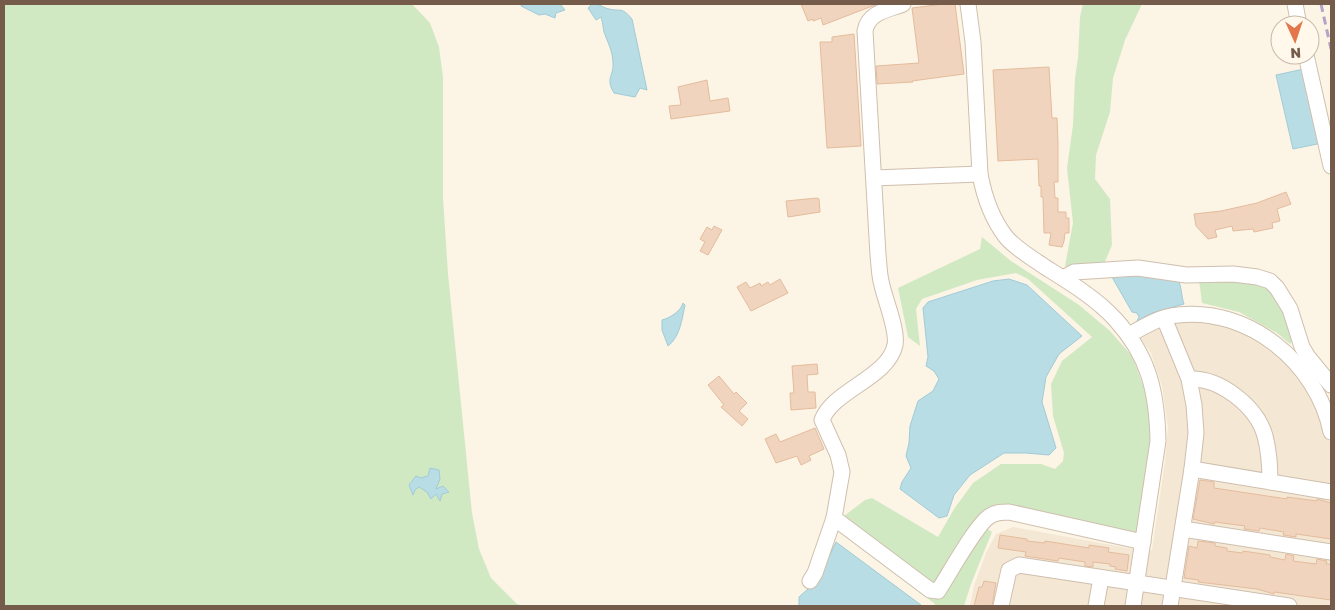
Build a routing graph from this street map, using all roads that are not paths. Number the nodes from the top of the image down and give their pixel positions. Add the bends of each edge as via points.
1 (903, 4) edge
2 (968, 4) edge
3 (1308, 65) edge
4 (1331, 166) edge
5 (980, 174) junction
6 (874, 178) junction
7 (1063, 278) junction
8 (1164, 318) junction
9 (1129, 335) junction
10 (1190, 379) junction
11 (1331, 385) edge
12 (1331, 432) edge
13 (1192, 469) junction
14 (1270, 482) junction
15 (1331, 492) edge
16 (834, 518) junction
17 (1182, 529) junction
18 (1143, 542) junction
19 (1331, 552) edge
20 (1101, 578) junction
21 (810, 582) dead end
22 (1136, 583) junction
23 (1173, 588) junction
24 (1001, 606) edge
25 (1096, 606) edge
26 (1133, 606) edge
27 (1170, 606) edge
28 (1289, 606) edge

1 - 6 street via 872,16 864,31
2 - 5 street
3 - 4 street
5 - 6 street
5 - 7 street via 993,215 1007,237 1026,255
6 - 16 street via 881,281 896,344 889,360 843,396 822,420 842,472
7 - 9 street via 1091,298
7 - 11 street via 1074,272 1138,268 1186,275 1233,274 1270,281 1290,309 1302,347
8 - 9 street
8 - 10 street
8 - 12 street via 1202,314 1223,318 1270,340 1309,380 1322,402
9 - 18 street via 1153,385 1158,413 1158,441
10 - 13 street via 1196,433
10 - 14 street via 1199,378 1218,384 1238,398 1254,416 1264,434
13 - 14 street
13 - 17 street
14 - 15 street
16 - 18 street via 930,590 938,591 978,529 988,516 997,513 1009,512
16 - 21 street
17 - 19 street
17 - 23 street
18 - 22 street
20 - 22 street
20 - 24 street via 1019,565 1010,570
20 - 25 street
22 - 23 street
22 - 26 street
23 - 27 street
23 - 28 street

